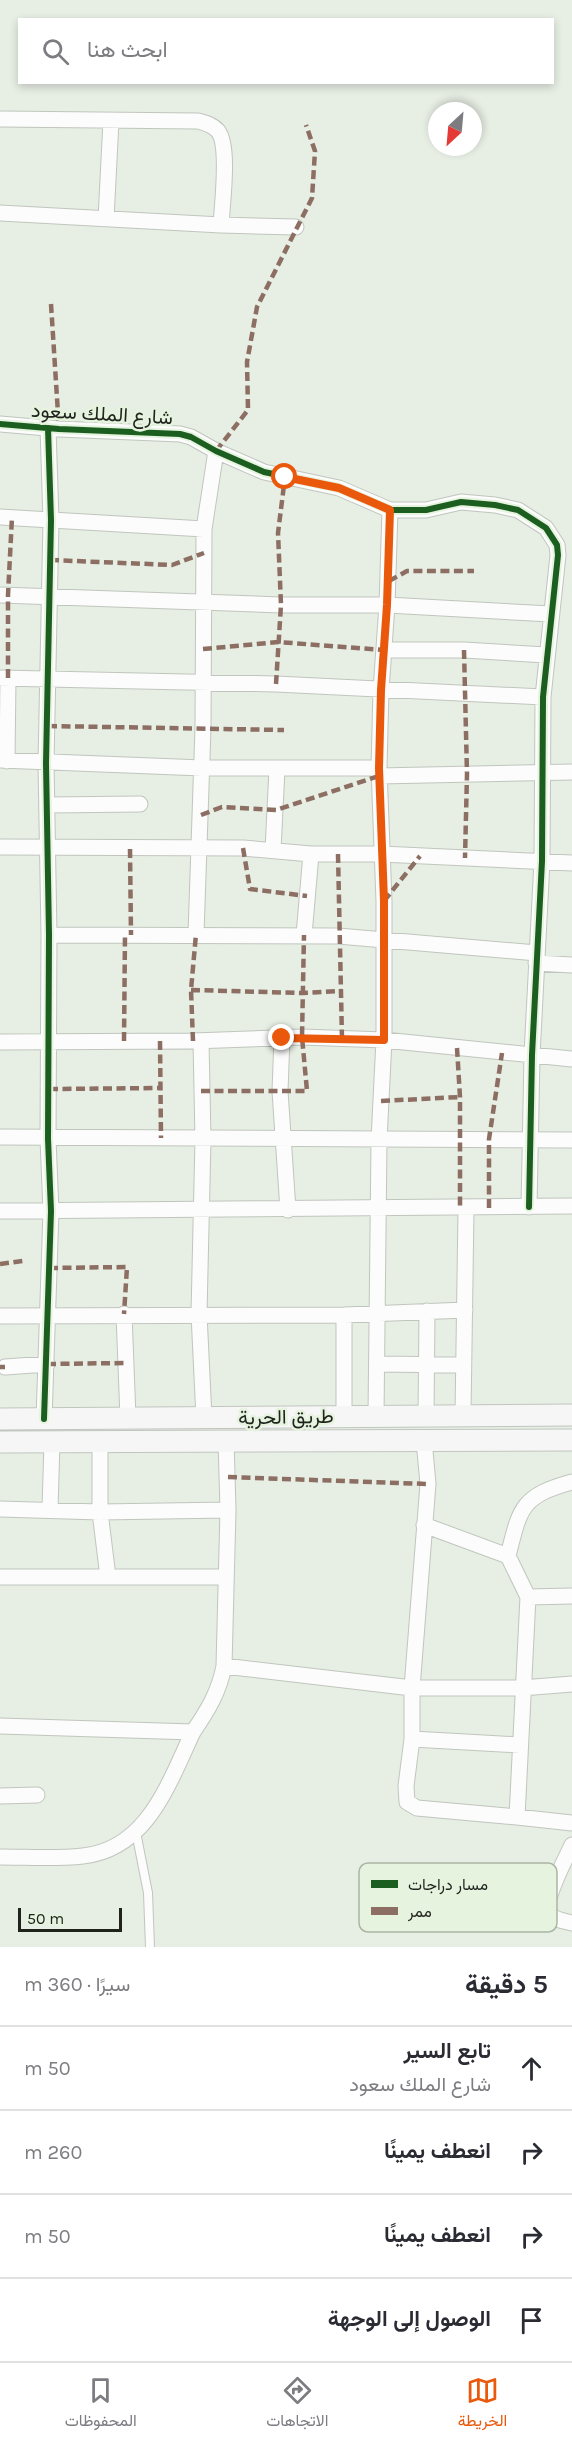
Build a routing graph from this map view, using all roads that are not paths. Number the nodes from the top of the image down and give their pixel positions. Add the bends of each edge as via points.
1 (0, 119) edge
2 (111, 121) junction
3 (0, 213) edge
4 (106, 219) junction
5 (221, 225) junction
6 (296, 226) dead end
7 (0, 424) edge
8 (48, 428) junction
9 (216, 451) junction
10 (390, 510) junction
11 (0, 517) edge
12 (51, 520) junction
13 (204, 529) junction
14 (565, 555) edge
15 (0, 595) edge
16 (48, 598) junction
17 (204, 602) junction
18 (387, 605) junction
19 (551, 614) junction
20 (384, 650) junction
21 (546, 655) junction
22 (4, 678) edge
23 (48, 678) junction
24 (203, 684) junction
25 (381, 690) junction
26 (543, 697) junction
27 (4, 761) edge
28 (46, 763) junction
29 (202, 768) junction
30 (277, 769) junction
31 (379, 772) junction
32 (572, 772) edge
33 (541, 773) junction
34 (140, 804) dead end
35 (48, 805) junction
36 (0, 847) edge
37 (48, 847) junction
38 (200, 849) junction
39 (273, 850) junction
40 (310, 854) junction
41 (381, 854) junction
42 (542, 861) junction
43 (572, 862) edge
44 (196, 934) junction
45 (49, 935) junction
46 (304, 935) junction
47 (384, 940) junction
48 (537, 958) junction
49 (572, 965) edge
50 (282, 1038) junction
51 (384, 1040) junction
52 (49, 1041) junction
53 (201, 1041) junction
54 (0, 1042) edge
55 (532, 1055) junction
56 (572, 1059) edge
57 (0, 1137) edge
58 (48, 1139) junction
59 (203, 1139) junction
60 (284, 1139) junction
61 (379, 1140) junction
62 (530, 1140) junction
63 (572, 1140) edge
64 (572, 1206) edge
65 (529, 1207) junction
66 (378, 1209) junction
67 (466, 1209) junction
68 (200, 1210) junction
69 (288, 1210) junction
70 (0, 1211) edge
71 (51, 1211) junction
72 (465, 1310) junction
73 (427, 1311) junction
74 (124, 1314) junction
75 (199, 1314) junction
76 (379, 1314) junction
77 (47, 1315) junction
78 (344, 1315) junction
79 (0, 1316) edge
80 (47, 1364) junction
81 (376, 1364) junction
82 (426, 1365) junction
83 (464, 1365) junction
84 (4, 1367) dead end
85 (463, 1415) junction
86 (572, 1415) edge
87 (344, 1416) junction
88 (376, 1416) junction
89 (426, 1416) junction
90 (128, 1418) junction
91 (204, 1418) junction
92 (0, 1419) edge
93 (44, 1419) junction
94 (226, 1440) junction
95 (424, 1440) junction
96 (572, 1440) edge
97 (0, 1442) edge
98 (52, 1442) junction
99 (100, 1442) junction
100 (572, 1482) edge
101 (0, 1509) edge
102 (50, 1509) junction
103 (228, 1510) junction
104 (100, 1512) junction
105 (424, 1525) junction
106 (508, 1556) junction
107 (0, 1577) edge
108 (108, 1577) junction
109 (226, 1577) junction
110 (572, 1596) edge
111 (528, 1597) junction
112 (224, 1666) junction
113 (572, 1684) edge
114 (412, 1688) junction
115 (522, 1688) junction
116 (0, 1726) edge
117 (193, 1732) junction
118 (412, 1739) junction
119 (520, 1744) junction
120 (37, 1795) dead end
121 (0, 1796) edge
122 (517, 1817) junction
123 (572, 1823) edge
124 (136, 1832) junction
125 (572, 1845) edge
126 (0, 1857) edge
127 (557, 1880) edge
128 (557, 1919) edge
129 (572, 1923) edge
130 (150, 1947) edge

1 - 2 street
2 - 4 street
2 - 5 street via 198,121 218,131 224,152
3 - 4 street
4 - 5 street
5 - 6 street
7 - 8 street, شارع الملك سعود
8 - 9 street, شارع الملك سعود via 180,434
8 - 12 street
9 - 10 street, شارع الملك سعود via 264,472 339,488
9 - 13 street
10 - 14 street, شارع الملك سعود via 426,510 461,502 518,510 546,528
10 - 18 street
11 - 12 street
12 - 13 street
12 - 16 street
13 - 17 street
14 - 19 street
15 - 16 street
16 - 17 street
16 - 23 street
17 - 18 street
17 - 24 street
18 - 19 street
18 - 20 street
19 - 21 street
20 - 21 street
20 - 25 street
21 - 26 street
22 - 23 street
22 - 27 street
23 - 24 street
23 - 28 street
24 - 25 street
24 - 29 street
25 - 26 street
25 - 31 street
26 - 33 street
27 - 28 street
28 - 29 street
28 - 35 street
29 - 30 street
29 - 38 street
30 - 31 street
30 - 39 street
31 - 33 street
31 - 41 street
32 - 33 street
33 - 42 street
34 - 35 street
35 - 37 street
36 - 37 street
37 - 38 street
37 - 45 street
38 - 39 street
38 - 44 street
39 - 40 street
40 - 41 street
40 - 46 street
41 - 42 street
41 - 47 street
42 - 43 street
42 - 48 street
44 - 45 street
44 - 46 street
45 - 52 street
46 - 47 street
47 - 48 street
47 - 51 street
48 - 49 street
48 - 55 street
50 - 51 street
50 - 53 street
50 - 60 street via 280,1091
51 - 55 street
51 - 61 street
52 - 53 street
52 - 54 street
52 - 58 street
53 - 59 street
55 - 56 street
55 - 62 street
57 - 58 street
58 - 59 street
58 - 71 street
59 - 60 street
59 - 68 street
60 - 61 street
60 - 69 street
61 - 62 street
61 - 66 street
62 - 63 street
62 - 65 street
64 - 65 street
65 - 67 street
66 - 67 street
66 - 69 street
66 - 76 street
67 - 72 street
68 - 69 street
68 - 71 street
68 - 75 street
70 - 71 street
71 - 77 street
72 - 73 street
72 - 83 street
73 - 76 street
73 - 82 street
74 - 75 street
74 - 77 street
74 - 90 street
75 - 78 street
75 - 91 street
76 - 78 street
76 - 81 street
77 - 79 street
77 - 80 street
78 - 87 street
80 - 84 street
80 - 93 street
81 - 82 street
81 - 88 street
82 - 83 street
82 - 89 street
83 - 85 street
85 - 86 main road, طريق الحرية
85 - 89 main road, طريق الحرية
87 - 88 main road, طريق الحرية
87 - 91 main road, طريق الحرية
88 - 89 main road, طريق الحرية
90 - 91 main road, طريق الحرية
90 - 93 main road, طريق الحرية
92 - 93 main road, طريق الحرية
94 - 95 main road, طريق الحرية
94 - 99 main road, طريق الحرية
94 - 103 street
95 - 96 main road, طريق الحرية
95 - 105 street via 428,1484
97 - 98 main road, طريق الحرية
98 - 99 main road, طريق الحرية
98 - 102 street
99 - 104 street
100 - 106 street via 544,1491 528,1502 516,1524
101 - 102 street
102 - 104 street
103 - 104 street
103 - 109 street
104 - 108 street
105 - 106 street
105 - 114 street
106 - 111 street
107 - 108 street
108 - 109 street
109 - 112 street
110 - 111 street
111 - 115 street
112 - 114 street
112 - 117 street via 213,1701
113 - 115 street
114 - 115 street
114 - 118 street
115 - 119 street
116 - 117 street
117 - 124 street via 162,1798
118 - 119 street
118 - 122 street via 406,1786 410,1805
119 - 122 street
120 - 121 street
122 - 123 street
124 - 126 street via 110,1849 83,1856
124 - 130 lane via 148,1893
125 - 127 street
128 - 129 street

